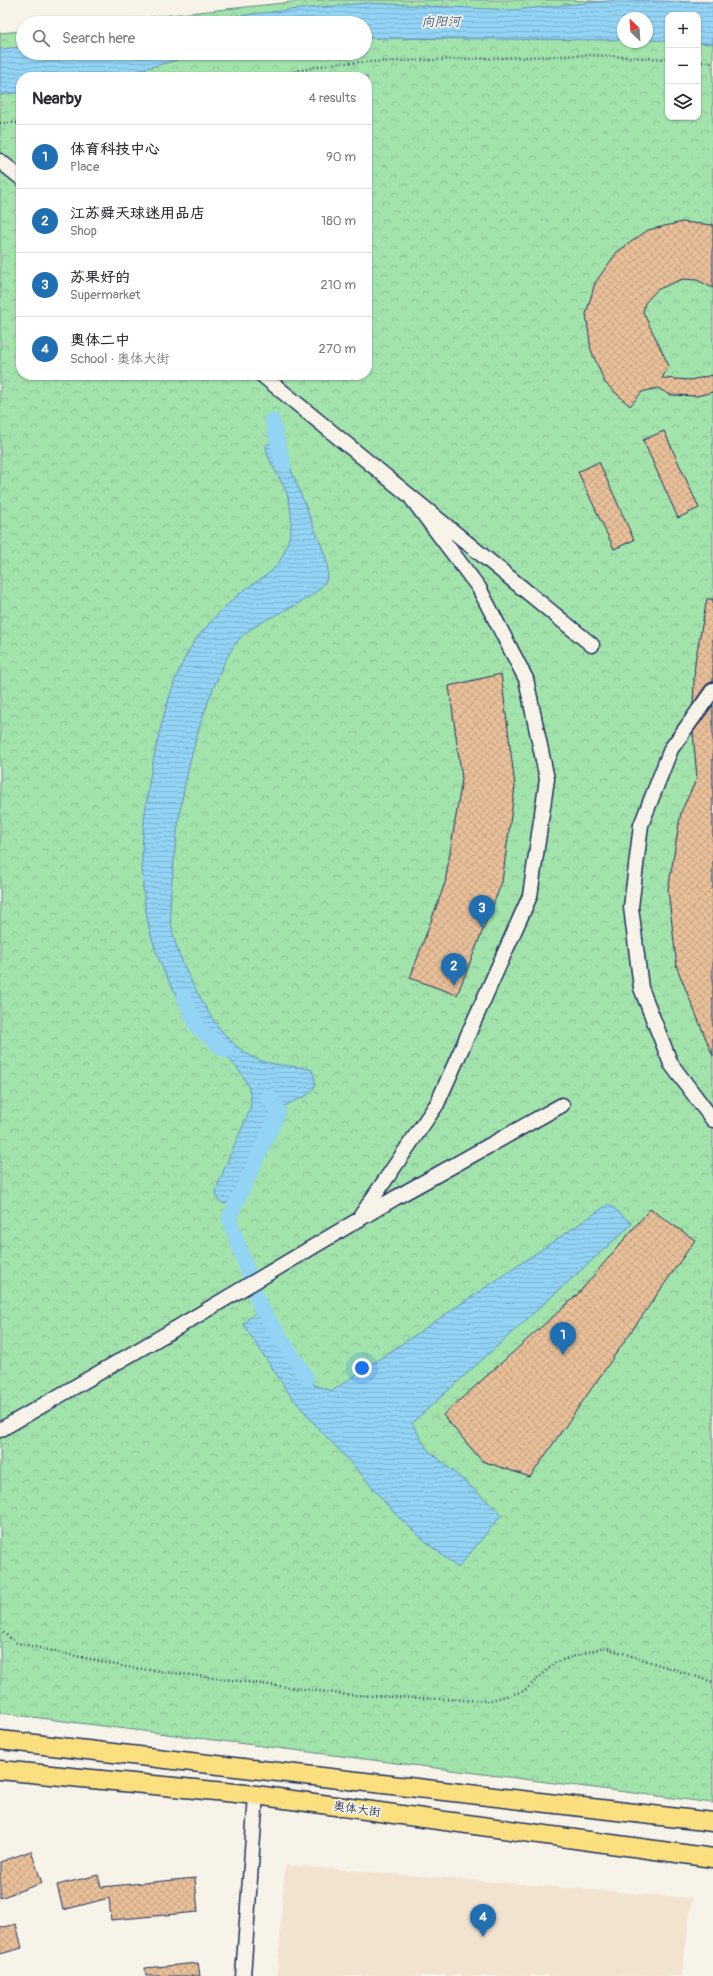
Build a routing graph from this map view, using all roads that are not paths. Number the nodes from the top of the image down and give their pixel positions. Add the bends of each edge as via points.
1 (0, 161) edge
2 (16, 174) edge
3 (268, 380) edge
4 (409, 496) junction
5 (592, 645) dead end
6 (713, 690) edge
7 (562, 1105) dead end
8 (713, 1120) edge
9 (358, 1220) junction
10 (0, 1430) edge
11 (0, 1740) edge
12 (0, 1770) edge
13 (256, 1795) junction
14 (713, 1822) edge
15 (713, 1858) edge
16 (243, 1976) edge

1 - 2 street
3 - 4 street
4 - 5 street
4 - 9 street via 479,588 526,678 546,779 530,896 437,1104
6 - 8 street via 671,749 641,825 630,907 641,988 671,1064
7 - 9 street
9 - 10 street
11 - 14 main road
12 - 13 main road, 奥体大街
13 - 15 main road, 奥体大街
13 - 16 street

